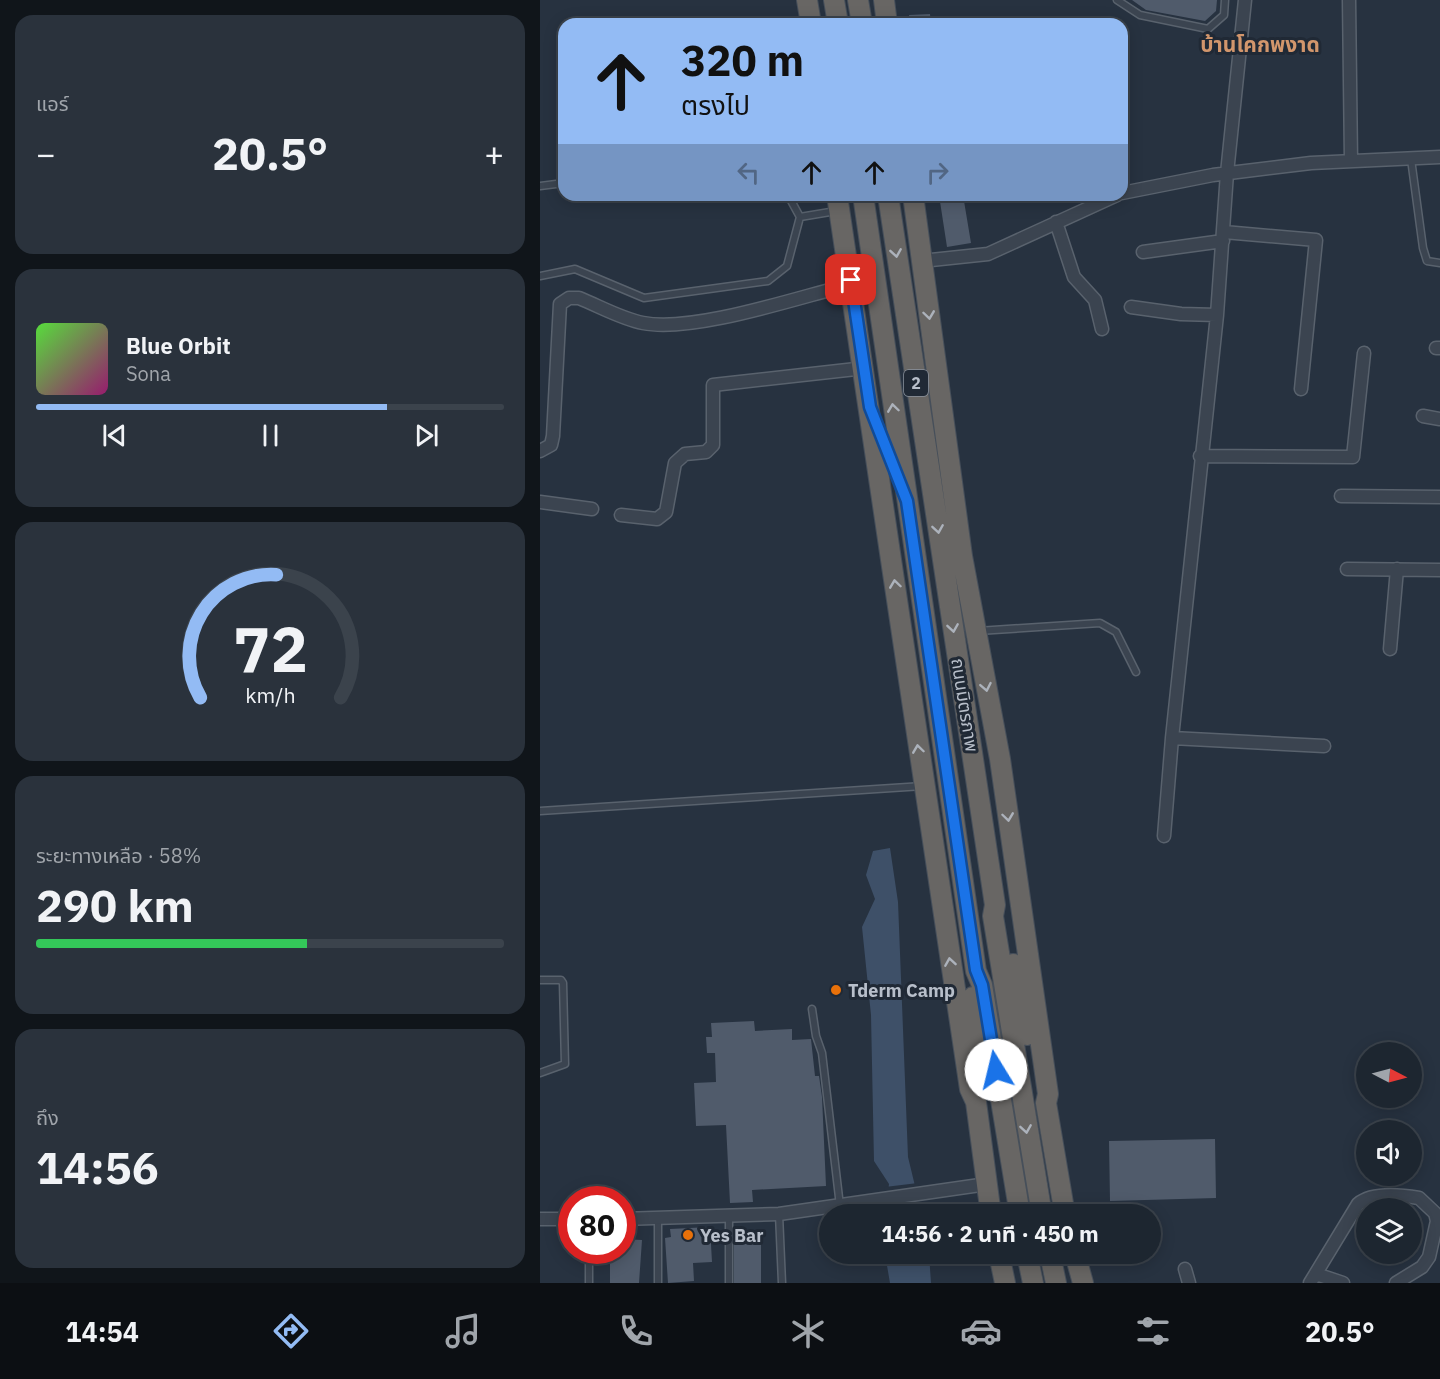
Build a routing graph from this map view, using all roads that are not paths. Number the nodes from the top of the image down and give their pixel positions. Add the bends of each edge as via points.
1 (807, 0) edge
2 (834, 0) edge
3 (858, 0) edge
4 (884, 0) edge
5 (1117, 0) edge
6 (1225, 0) edge
7 (1245, 0) edge
8 (1349, 0) edge
9 (810, 18) edge
10 (837, 18) edge
11 (861, 18) edge
12 (886, 18) edge
13 (1440, 157) edge
14 (1412, 158) junction
15 (1351, 160) junction
16 (1227, 173) junction
17 (558, 184) edge
18 (540, 186) edge
19 (1128, 192) edge
20 (791, 201) edge
21 (863, 201) edge
22 (889, 201) edge
23 (914, 201) edge
24 (1103, 201) edge
25 (838, 202) edge
26 (800, 217) junction
27 (1056, 222) junction
28 (1223, 236) junction
29 (1143, 252) dead end
30 (931, 260) dead end
31 (1440, 263) edge
32 (540, 276) edge
33 (852, 284) junction
34 (1131, 307) dead end
35 (1217, 315) junction
36 (1102, 329) dead end
37 (1364, 353) dead end
38 (865, 369) junction
39 (1301, 389) dead end
40 (939, 391) junction
41 (870, 407) junction
42 (1423, 416) dead end
43 (1440, 419) edge
44 (540, 451) edge
45 (1200, 456) junction
46 (1341, 496) dead end
47 (1440, 497) edge
48 (934, 499) junction
49 (907, 501) junction
50 (540, 502) edge
51 (592, 509) dead end
52 (621, 515) dead end
53 (1347, 569) dead end
54 (1397, 569) junction
55 (1440, 570) edge
56 (975, 631) junction
57 (1390, 649) dead end
58 (1136, 672) dead end
59 (1172, 738) junction
60 (1324, 746) dead end
61 (923, 786) junction
62 (540, 811) edge
63 (1164, 836) dead end
64 (995, 905) junction
65 (976, 970) junction
66 (540, 980) edge
67 (812, 1009) dead end
68 (540, 1073) edge
69 (976, 1102) junction
70 (1046, 1103) junction
71 (987, 1184) junction
72 (840, 1204) edge
73 (853, 1204) edge
74 (990, 1204) edge
75 (1018, 1204) edge
76 (1040, 1204) edge
77 (1063, 1204) edge
78 (819, 1209) edge
79 (779, 1214) junction
80 (729, 1216) junction
81 (540, 1219) edge
82 (558, 1219) edge
83 (636, 1219) edge
84 (658, 1219) junction
85 (589, 1264) edge
86 (1001, 1264) edge
87 (1029, 1264) edge
88 (1052, 1264) edge
89 (1078, 1264) edge
90 (1185, 1269) dead end
91 (1314, 1279) edge
92 (589, 1283) edge
93 (658, 1283) edge
94 (729, 1283) edge
95 (782, 1283) edge
96 (1005, 1283) edge
97 (1033, 1283) edge
98 (1056, 1283) edge
99 (1083, 1283) edge
100 (1189, 1283) edge
101 (1343, 1283) edge
102 (1396, 1283) edge

1 - 9 highway
2 - 10 highway
3 - 11 highway
4 - 12 highway
5 - 6 lane via 1140,15 1208,29 1224,15
7 - 16 street
8 - 15 street
13 - 14 street
14 - 15 street
14 - 31 lane via 1423,248 1427,261
15 - 16 street
16 - 19 street
16 - 28 street
17 - 18 lane
20 - 26 lane
49 -> 21 highway, ถนนมิตรภาพ / 2
22 -> 48 highway, ถนนมิตรภาพ / 2
23 -> 40 highway, ถนนมิตรภาพ / 2
24 - 27 street
25 - 26 lane
25 - 33 highway
26 - 32 lane via 787,266 768,280 644,298 575,269
27 - 30 street via 988,255
27 - 36 street via 1074,277 1095,300
28 - 29 street
28 - 35 street
28 - 39 street via 1316,240
33 - 38 highway
33 - 44 street via 695,322 666,325 642,323 579,298 568,298 560,304 553,436 551,445
34 - 35 street
35 - 45 street
37 - 45 street via 1353,457
38 - 41 highway
38 - 52 street via 713,385 713,445 706,452 685,454 675,463 666,512 657,519
40 - 48 highway
40 - 56 highway, ถนนมิตรภาพ / 2
41 - 49 highway
61 -> 41 highway
42 - 43 street
45 - 59 street
46 - 47 street
48 -> 64 highway, ถนนมิตรภาพ / 2
49 - 65 highway, ถนนมิตรภาพ / 2
50 - 51 street
53 - 54 street
54 - 55 street
54 - 57 street
56 - 58 lane via 1100,623 1116,632
56 -> 70 highway, ถนนมิตรภาพ / 2 via 992,720 1048,1094
59 - 60 street
59 - 63 street
61 - 62 lane
69 -> 61 highway via 970,1089
64 - 70 highway via 1003,916 1039,1095
64 -> 76 highway, ถนนมิตรภาพ / 2 via 993,916
65 - 69 highway via 972,987 979,1088
65 - 75 highway, ถนนมิตรภาพ / 2 via 982,985
66 - 68 lane via 563,983 565,1064
67 - 72 lane via 822,1053
69 - 71 highway
70 - 77 highway
71 - 73 street
71 - 74 highway
78 - 79 street
79 - 80 street
79 - 95 lane
80 - 84 street
80 - 94 lane
81 - 82 street
83 - 84 street
84 - 93 lane
85 - 92 lane
86 - 96 highway
87 - 97 highway
88 - 98 highway
89 - 99 highway
90 - 100 street
91 - 101 street
91 - 102 street via 1364,1199 1419,1198 1435,1213 1437,1221 1429,1257 1422,1267

